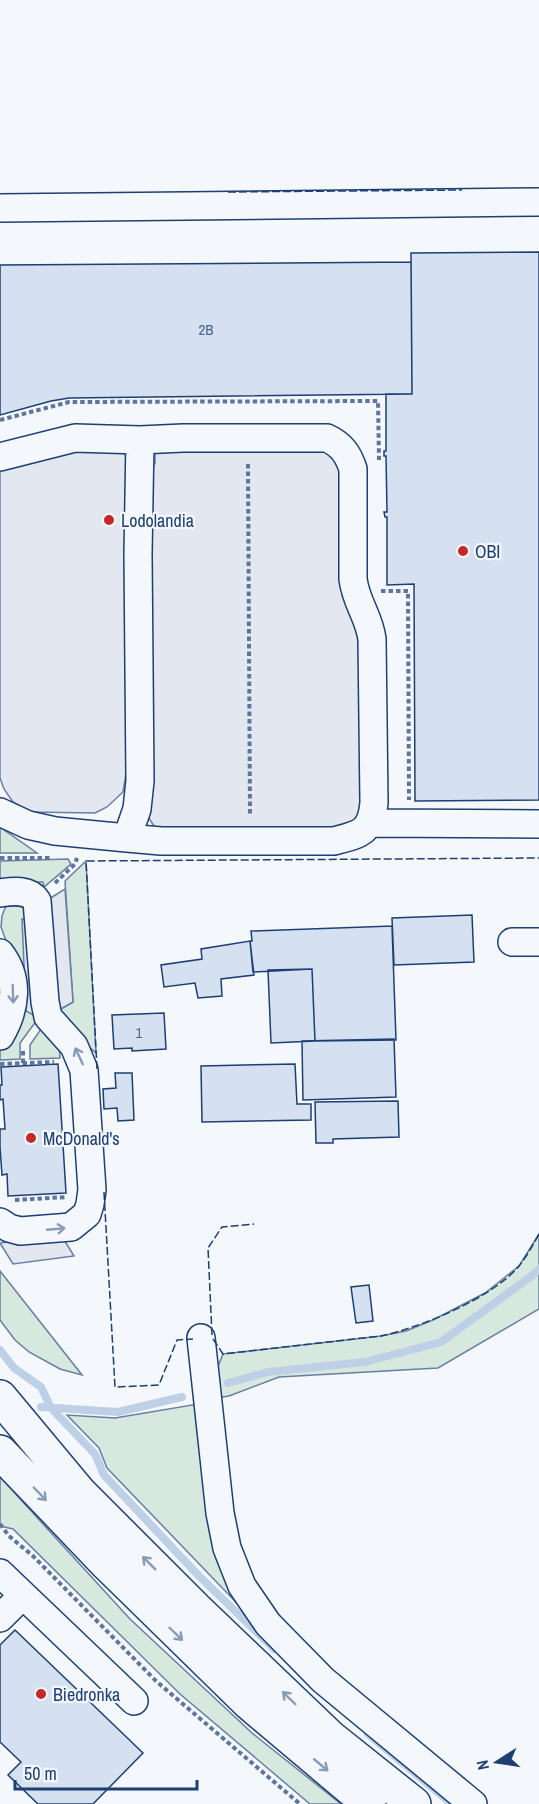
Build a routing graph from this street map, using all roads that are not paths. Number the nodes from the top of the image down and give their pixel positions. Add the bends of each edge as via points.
1 (539, 202) edge
2 (0, 208) edge
3 (140, 440) junction
4 (0, 457) edge
5 (0, 812) edge
6 (370, 823) junction
7 (539, 824) edge
8 (127, 838) junction
9 (0, 893) edge
10 (0, 953) edge
11 (0, 1036) edge
12 (4, 1211) edge
13 (201, 1338) dead end
14 (0, 1397) edge
15 (0, 1452) edge
16 (0, 1573) edge
17 (23, 1595) junction
18 (0, 1617) edge
19 (134, 1701) dead end
20 (369, 1804) edge
21 (414, 1804) edge
22 (473, 1804) edge

1 - 2 lane
3 - 4 lane via 75,438
3 - 6 lane via 327,438 348,455 353,469 353,579 372,639 374,803
3 - 8 lane via 140,781 137,809
5 - 8 lane via 28,825 56,831
6 - 7 lane
6 - 8 lane via 359,834 334,841
12 -> 9 lane via 9,1228 20,1231 71,1227 87,1214 92,1190 84,1070 74,1046 48,1017 37,901 18,891
10 -> 11 lane via 9,971 14,1000
13 - 22 lane via 222,1522 242,1586 268,1624 323,1680
21 -> 14 main road via 330,1737 196,1609 80,1493
15 -> 20 main road via 115,1573 240,1695
16 - 17 lane
17 - 18 lane
17 - 19 lane

